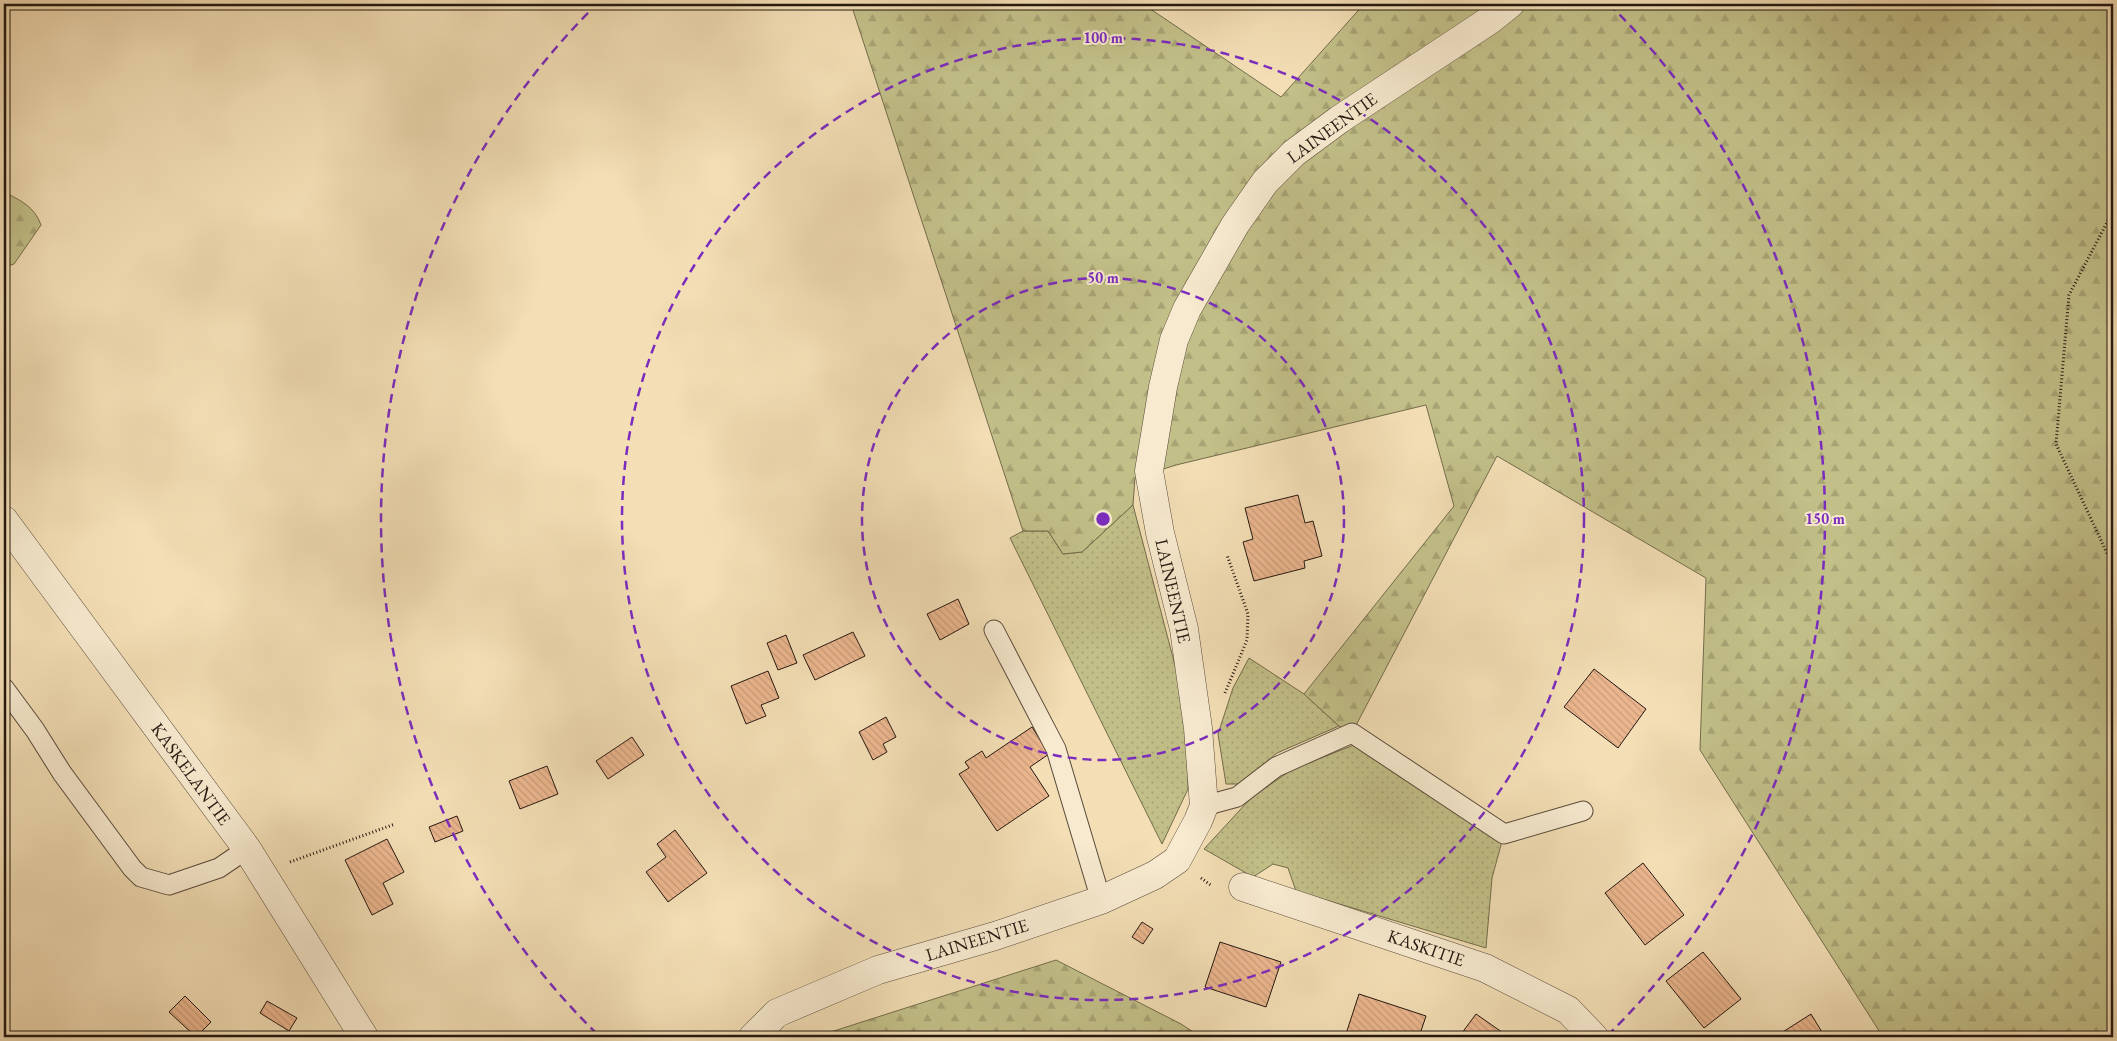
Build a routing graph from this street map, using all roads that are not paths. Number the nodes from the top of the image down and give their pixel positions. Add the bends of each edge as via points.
1 (1510, 4) edge
2 (4, 520) edge
3 (994, 630) dead end
4 (4, 688) edge
5 (1204, 806) junction
6 (1583, 811) dead end
7 (247, 849) junction
8 (1243, 886) dead end
9 (1101, 900) junction
10 (357, 1035) edge
11 (753, 1037) edge
12 (1594, 1037) edge

1 - 5 street, LAINEENTIE via 1294,153 1265,182 1235,224 1187,308 1174,340 1149,471 1160,533 1184,629 1198,728
2 - 7 street, KASKELANTIE
3 - 9 lane via 1056,749
4 - 7 lane via 62,773 141,877 169,885 219,868
5 - 6 lane via 1237,797 1276,767 1352,733 1504,834
5 - 9 street, LAINEENTIE via 1177,860 1155,875
7 - 10 street, KASKELANTIE
8 - 12 street, KASKITIE via 1485,968 1568,1010
9 - 11 street, LAINEENTIE via 995,936 878,970 777,1013

